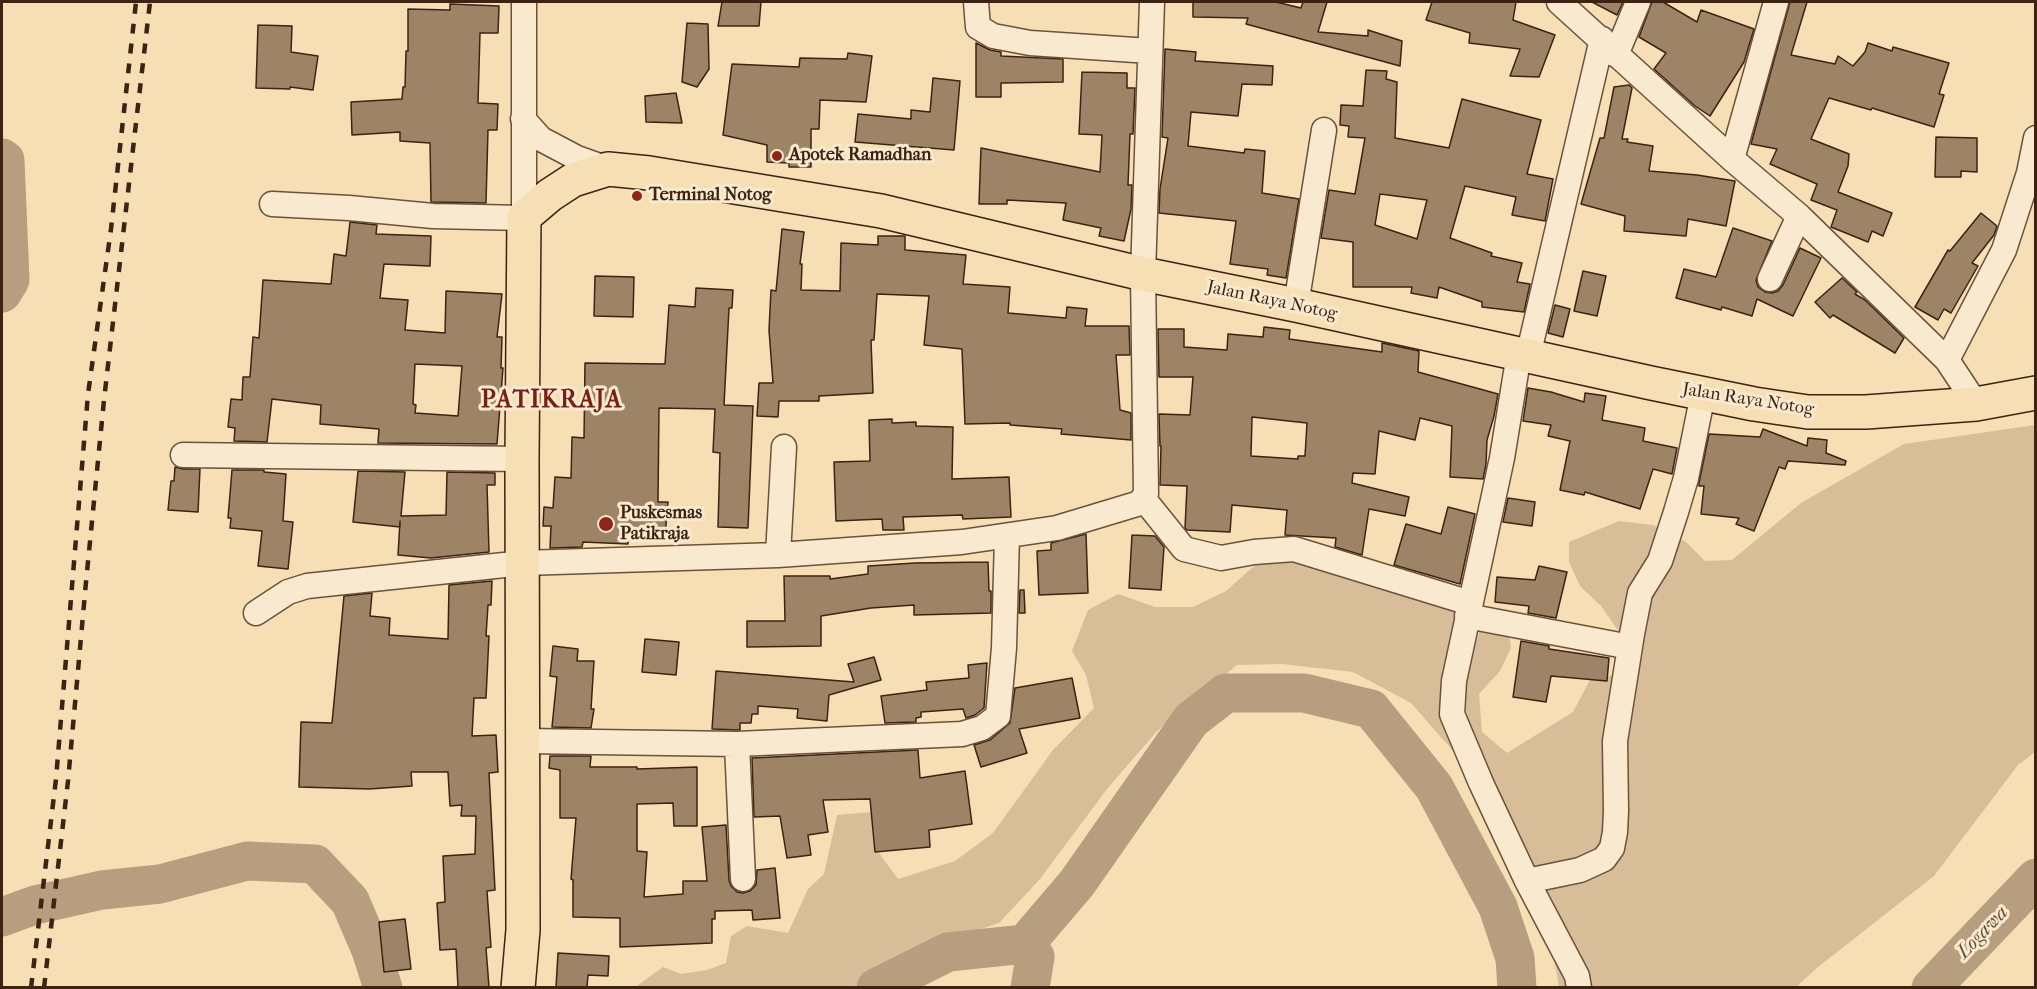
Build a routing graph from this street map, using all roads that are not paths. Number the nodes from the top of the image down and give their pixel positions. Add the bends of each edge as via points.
1 (524, 2) edge
2 (976, 2) edge
3 (1152, 2) edge
4 (1559, 2) edge
5 (1638, 2) edge
6 (1776, 2) edge
7 (1609, 47) junction
8 (1150, 51) junction
9 (523, 119) junction
10 (1324, 130) dead end
11 (2036, 138) edge
12 (1732, 159) junction
13 (608, 169) junction
14 (272, 204) dead end
15 (1799, 216) junction
16 (524, 217) junction
17 (1143, 274) junction
18 (1770, 279) dead end
19 (1296, 305) junction
20 (1523, 355) junction
21 (1947, 360) junction
22 (2036, 393) edge
23 (1703, 394) junction
24 (1976, 404) junction
25 (784, 447) dead end
26 (183, 455) dead end
27 (522, 459) junction
28 (1143, 498) junction
29 (1007, 536) junction
30 (777, 555) junction
31 (523, 563) junction
32 (1468, 609) junction
33 (256, 613) dead end
34 (1630, 647) junction
35 (524, 741) junction
36 (737, 744) junction
37 (743, 879) dead end
38 (1527, 881) junction
39 (518, 987) edge
40 (1579, 987) edge

1 - 9 street
2 - 8 street via 978,27 993,36 1030,43
3 - 8 street
4 - 7 street
5 - 7 street
6 - 12 street
7 - 12 street
7 - 20 street
8 - 17 street
9 - 13 street via 541,139
9 - 16 street
10 - 19 street
11 - 21 street via 2004,250
12 - 15 street
13 - 16 highway, Jalan Raya Notog via 573,180
13 - 17 highway, Jalan Raya Notog via 881,211
14 - 16 street via 433,216
15 - 18 street
15 - 21 street
16 - 27 highway
17 - 19 highway, Jalan Raya Notog
17 - 28 street
19 - 20 highway, Jalan Raya Notog
20 - 23 highway, Jalan Raya Notog
20 - 32 street
21 - 24 street
22 - 24 highway, Jalan Raya Notog
23 - 24 highway, Jalan Raya Notog via 1808,412
23 - 34 street via 1686,478 1660,561 1640,593
25 - 30 street
26 - 27 street
27 - 31 highway
28 - 29 street via 1140,503 1057,528
28 - 32 street via 1184,549 1221,558 1294,549
29 - 30 street
29 - 36 street via 998,716 982,728 962,734
30 - 31 street
31 - 33 street via 307,586 288,592
31 - 35 highway
32 - 34 street
32 - 38 street via 1452,714
34 - 38 street via 1615,741 1612,848 1604,859 1580,870
35 - 36 street
35 - 39 highway via 523,930
36 - 37 street
38 - 40 street via 1577,976

